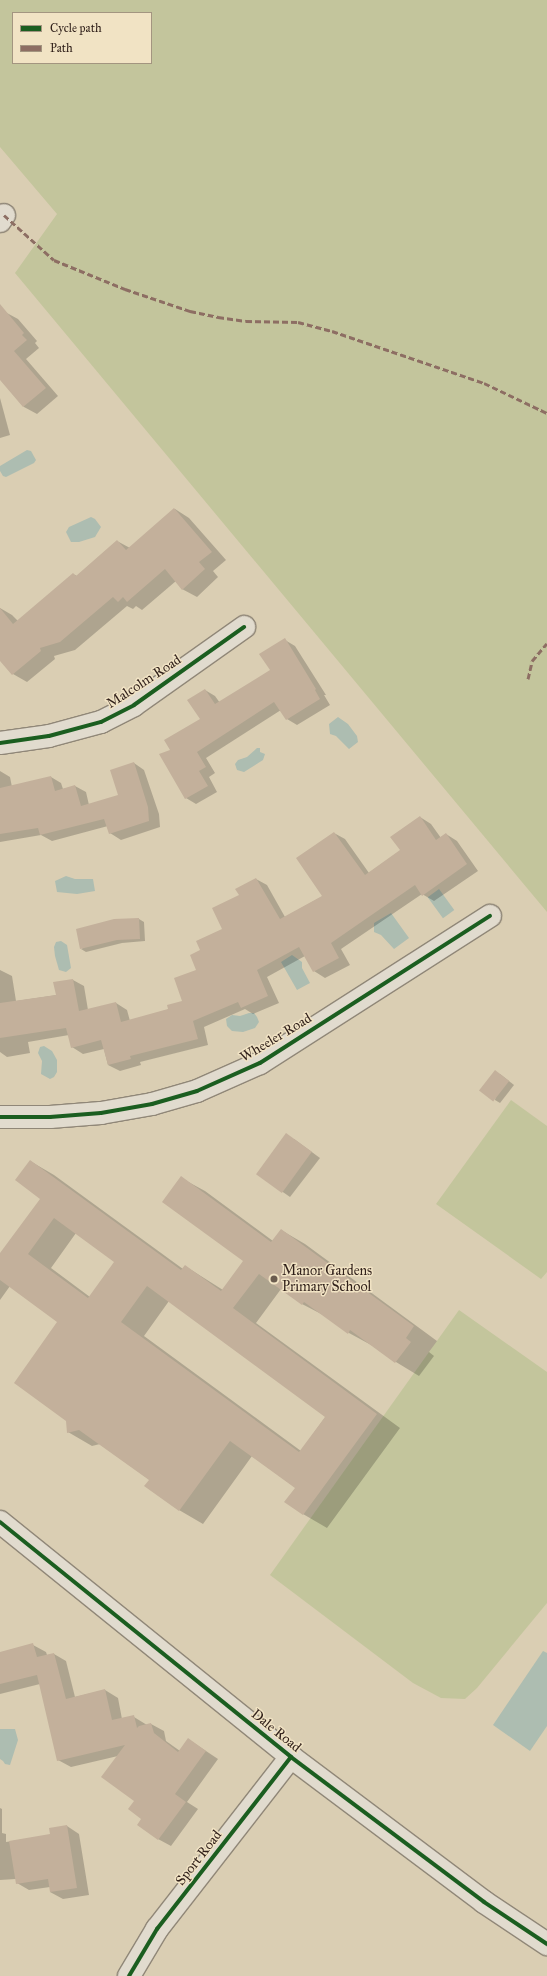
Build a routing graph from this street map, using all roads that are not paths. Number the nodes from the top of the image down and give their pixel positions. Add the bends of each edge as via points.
1 (244, 627) dead end
2 (0, 743) edge
3 (490, 916) dead end
4 (0, 1117) edge
5 (0, 1522) edge
6 (291, 1757) junction
7 (547, 1944) edge
8 (129, 1976) edge

1 - 2 street, Malcolm Road via 134,705 101,722 49,736
3 - 4 street, Wheeler Road via 260,1063 197,1092 152,1104 100,1113
5 - 6 street, Dale Road
6 - 7 street, Dale Road via 484,1902
6 - 8 street, Sport Road via 157,1929

